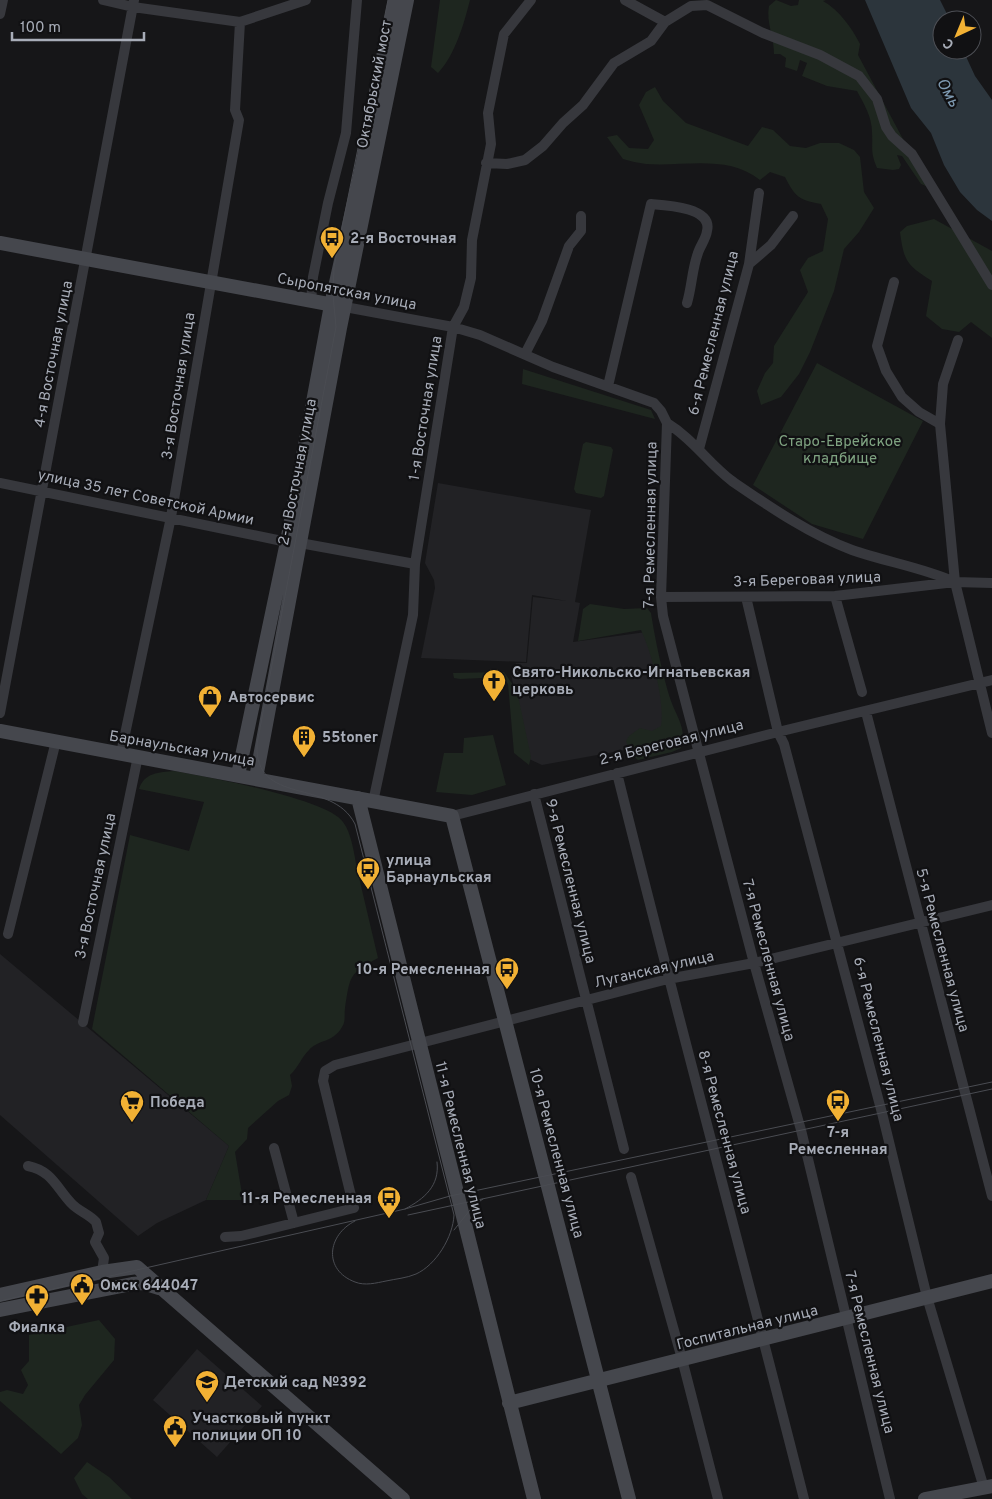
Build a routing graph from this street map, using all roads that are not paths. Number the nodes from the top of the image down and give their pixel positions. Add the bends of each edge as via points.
1 (2, 0) edge
2 (103, 0) edge
3 (306, 0) edge
4 (357, 0) edge
5 (395, 0) edge
6 (407, 0) edge
7 (531, 0) edge
8 (624, 0) edge
9 (693, 0) edge
10 (134, 4) edge
11 (707, 5) junction
12 (0, 14) edge
13 (240, 22) junction
14 (665, 22) junction
15 (486, 163) junction
16 (367, 172) junction
17 (759, 193) dead end
18 (582, 216) dead end
19 (793, 216) dead end
20 (0, 243) edge
21 (87, 260) junction
22 (748, 264) junction
23 (210, 282) junction
24 (894, 282) dead end
25 (992, 285) edge
26 (311, 301) junction
27 (687, 303) dead end
28 (338, 306) junction
29 (453, 327) junction
30 (958, 340) dead end
31 (525, 354) junction
32 (608, 386) junction
33 (667, 423) junction
34 (940, 424) junction
35 (699, 450) junction
36 (0, 483) edge
37 (41, 491) junction
38 (171, 517) junction
39 (293, 542) junction
40 (415, 564) junction
41 (955, 582) junction
42 (992, 583) edge
43 (835, 596) junction
44 (661, 597) junction
45 (746, 597) junction
46 (992, 680) edge
47 (980, 683) junction
48 (862, 692) dead end
49 (866, 712) junction
50 (0, 713) edge
51 (0, 731) edge
52 (778, 732) junction
53 (992, 733) edge
54 (56, 741) junction
55 (697, 752) junction
56 (121, 753) junction
57 (138, 756) junction
58 (617, 773) junction
59 (238, 775) junction
60 (256, 778) junction
61 (534, 794) junction
62 (358, 798) junction
63 (373, 802) junction
64 (452, 816) junction
65 (992, 905) edge
66 (919, 922) junction
67 (8, 934) dead end
68 (838, 941) junction
69 (754, 963) junction
70 (668, 980) junction
71 (586, 1000) junction
72 (506, 1021) junction
73 (82, 1022) dead end
74 (419, 1044) junction
75 (274, 1148) dead end
76 (624, 1150) dead end
77 (28, 1166) dead end
78 (631, 1177) dead end
79 (992, 1196) edge
80 (294, 1223) junction
81 (225, 1237) dead end
82 (102, 1272) junction
83 (992, 1281) edge
84 (164, 1290) junction
85 (4, 1294) edge
86 (928, 1297) junction
87 (6, 1309) edge
88 (846, 1319) junction
89 (764, 1339) junction
90 (682, 1359) junction
91 (599, 1382) junction
92 (509, 1403) junction
93 (989, 1490) edge
94 (403, 1499) edge
95 (534, 1499) edge
96 (629, 1499) edge
97 (718, 1499) edge
98 (804, 1499) edge
99 (890, 1499) edge
100 (925, 1499) edge

1 - 12 street
2 - 10 street
3 - 13 street
4 - 26 street via 346,133 313,277
5 - 16 main road, Октябрьский мост
6 - 16 main road, Октябрьский мост
7 - 15 street, 1-я Восточная улица via 504,34 488,113 490,144
8 - 14 street
9 - 11 street
10 - 13 street
10 - 21 street, 4-я Восточная улица
11 - 14 street via 691,6
11 - 25 street via 763,33 820,55 859,76 877,99 886,127 912,154
13 - 23 street, 3-я Восточная улица via 235,110 239,120
14 - 15 street via 651,41 614,62 583,105 543,146 525,160 507,164
15 - 29 street, 1-я Восточная улица via 472,240 471,278 464,307
16 - 28 main road, 2-я Восточная улица
17 - 22 street, 6-я Ремесленная улица
18 - 31 street via 581,231 569,246 542,321
19 - 22 street via 771,244
20 - 21 main road, Сыропятская улица
21 - 23 main road, Сыропятская улица
21 - 37 street, 4-я Восточная улица
22 - 35 street, 6-я Ремесленная улица
23 - 26 main road, Сыропятская улица
23 - 38 street, 3-я Восточная улица
24 - 34 street via 877,346 902,397
26 - 28 main road, Сыропятская улица
27 - 32 street via 698,254 708,230 707,222 687,208 651,204
28 - 29 street, Сыропятская улица
28 - 39 main road, 2-я Восточная улица
29 - 31 street, Сыропятская улица via 480,334
29 - 40 street, 1-я Восточная улица
30 - 34 street via 943,384
31 - 32 street, Сыропятская улица
32 - 33 street, Сыропятская улица via 654,403
33 - 35 street, 3-я Береговая улица via 686,434
33 - 44 street, 7-я Ремесленная улица
34 - 41 street
35 - 41 street, 3-я Береговая улица via 719,472 826,539
36 - 37 street, улица 35 лет Советской Армии
37 - 38 street, улица 35 лет Советской Армии
37 - 50 street, 4-я Восточная улица
38 - 39 street, улица 35 лет Советской Армии
38 - 56 street, 3-я Восточная улица
39 - 40 street, улица 35 лет Советской Армии
39 - 59 main road, 2-я Восточная улица
39 - 60 main road, 2-я Восточная улица
40 - 63 street, 1-я Восточная улица via 414,615
41 - 42 street, 3-я Береговая улица
41 - 43 street, 3-я Береговая улица
41 - 47 street
43 - 45 street, 3-я Береговая улица
43 - 48 street
44 - 45 street, 3-я Береговая улица
44 - 55 street, 7-я Ремесленная улица
45 - 52 street, 6-я Ремесленная улица
46 - 47 street, 2-я Береговая улица
47 - 49 street, 2-я Береговая улица
47 - 53 street
49 - 52 street, 2-я Береговая улица
49 - 66 street, 5-я Ремесленная улица
51 - 54 main road, Барнаульская улица
52 - 55 street, 2-я Береговая улица
52 - 68 street, 6-я Ремесленная улица
54 - 56 main road, Барнаульская улица
54 - 67 street
55 - 58 street, 2-я Береговая улица
55 - 69 street, 7-я Ремесленная улица
56 - 57 main road, Барнаульская улица
57 - 59 main road, Барнаульская улица
57 - 73 street, 3-я Восточная улица
58 - 61 street, 2-я Береговая улица
58 - 70 street, 8-я Ремесленная улица
59 - 60 main road, Барнаульская улица
60 - 62 main road, Барнаульская улица
61 - 64 street, 2-я Береговая улица
61 - 71 street, 9-я Ремесленная улица
62 - 63 main road, 2-я Береговая улица
62 - 74 main road, 11-я Ремесленная улица
63 - 64 main road, 2-я Береговая улица
64 - 72 main road, 10-я Ремесленная улица
65 - 66 street, Луганская улица
66 - 68 street, Луганская улица
66 - 79 street, 5-я Ремесленная улица
68 - 69 street, Луганская улица
68 - 86 street, 6-я Ремесленная улица
69 - 70 street, Луганская улица
69 - 88 street, 7-я Ремесленная улица via 801,1130
70 - 71 street, Луганская улица
70 - 89 street, 8-я Ремесленная улица
71 - 72 street, Луганская улица
71 - 76 street, 9-я Ремесленная улица
72 - 74 street, Луганская улица
72 - 91 main road, 10-я Ремесленная улица
74 - 80 street, Луганская улица via 335,1065 325,1071 323,1081 354,1208
74 - 92 main road, 11-я Ремесленная улица
75 - 80 street
77 - 82 street via 56,1181 71,1203 96,1222 99,1233 95,1242 104,1258
78 - 90 street
80 - 81 street
82 - 84 main road via 137,1266
82 - 85 main road
83 - 86 main road, Госпитальная улица
84 - 87 main road via 143,1283 132,1284
84 - 94 main road
85 - 87 main road
86 - 88 main road, Госпитальная улица
86 - 93 street, 6-я Ремесленная улица
88 - 89 main road, Госпитальная улица
88 - 99 street, 7-я Ремесленная улица
89 - 90 main road, Госпитальная улица
89 - 98 street, 8-я Ремесленная улица
90 - 91 main road, Госпитальная улица
90 - 97 street
91 - 92 main road, Госпитальная улица
91 - 96 main road, 10-я Ремесленная улица
92 - 95 main road, 11-я Ремесленная улица
93 - 100 main road

